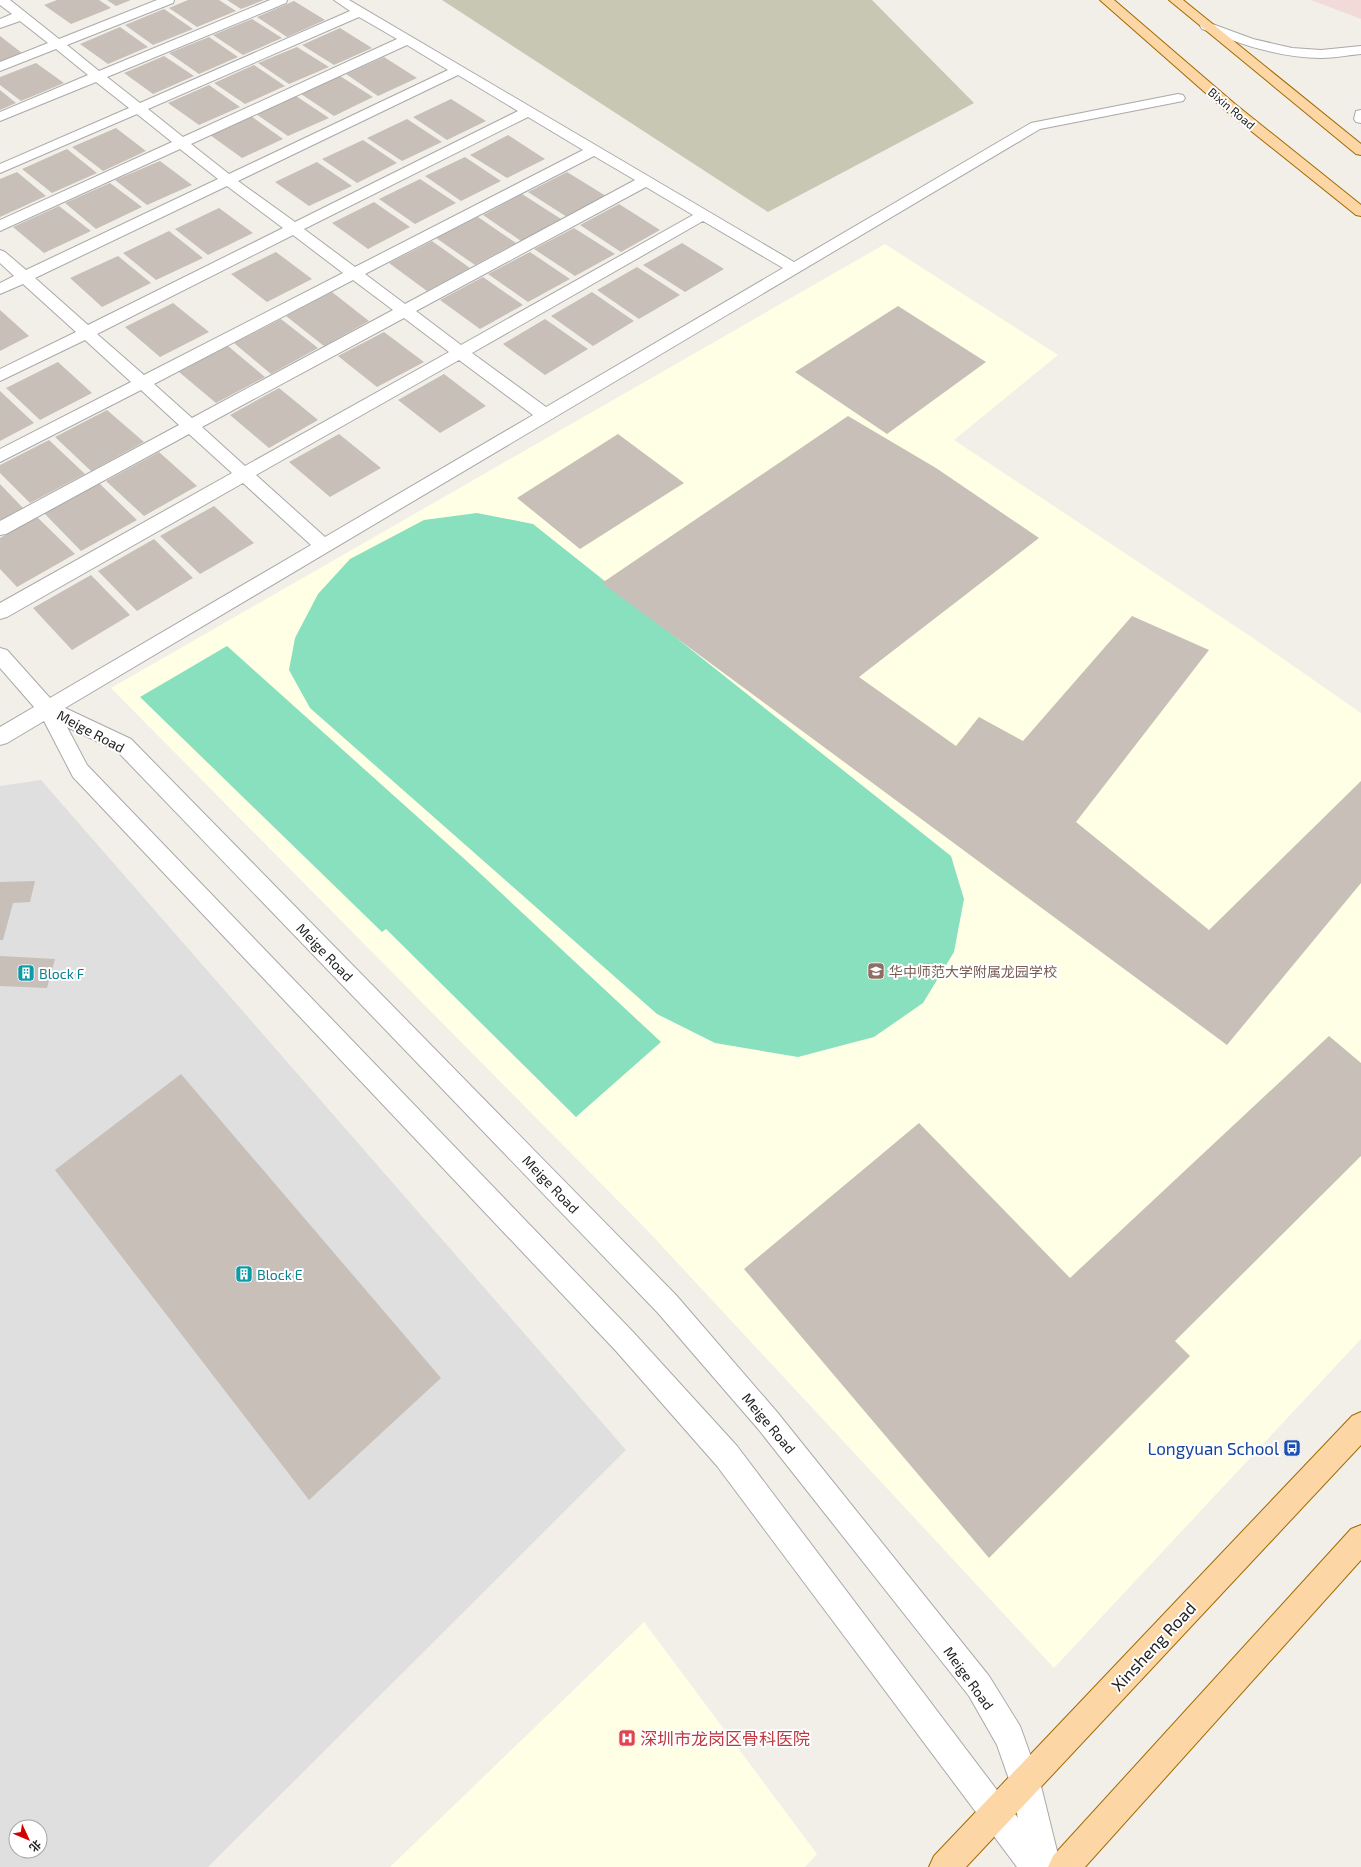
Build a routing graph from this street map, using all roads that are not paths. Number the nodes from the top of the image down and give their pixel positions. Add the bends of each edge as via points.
1 (2, 0) edge
2 (168, 0) edge
3 (281, 0) edge
4 (340, 0) edge
5 (1106, 0) edge
6 (1176, 0) edge
7 (359, 12) junction
8 (22, 15) junction
9 (0, 24) edge
10 (1207, 26) junction
11 (407, 40) junction
12 (58, 44) junction
13 (1361, 50) edge
14 (0, 67) edge
15 (458, 70) junction
16 (99, 76) junction
17 (1178, 98) dead end
18 (139, 108) junction
19 (528, 111) junction
20 (1361, 114) edge
21 (0, 118) edge
22 (1361, 119) edge
23 (182, 143) junction
24 (594, 150) junction
25 (1361, 152) edge
26 (0, 169) edge
27 (228, 180) junction
28 (645, 181) junction
29 (1361, 212) edge
30 (702, 214) junction
31 (0, 226) edge
32 (294, 229) junction
33 (0, 255) edge
34 (794, 268) junction
35 (354, 274) junction
36 (25, 277) junction
37 (0, 289) edge
38 (404, 310) junction
39 (87, 333) junction
40 (460, 352) junction
41 (0, 376) edge
42 (142, 382) junction
43 (546, 415) junction
44 (190, 426) junction
45 (0, 456) edge
46 (244, 474) junction
47 (0, 529) edge
48 (324, 546) junction
49 (0, 612) edge
50 (0, 655) edge
51 (48, 708) junction
52 (0, 737) edge
53 (1361, 1425) edge
54 (1361, 1539) edge
55 (1025, 1782) junction
56 (996, 1813) junction
57 (945, 1867) edge
58 (1036, 1867) edge
59 (1044, 1867) edge
60 (1064, 1867) edge

1 - 8 street
2 - 12 street
3 - 16 street
4 - 7 street
5 - 29 main road, Bixin Road via 1230,107
6 - 10 main road
7 - 11 street
7 - 18 street
8 - 9 street
8 - 12 street
10 - 13 street via 1241,40 1282,51 1322,54
10 - 25 main road
11 - 15 street
11 - 23 street
12 - 14 street
12 - 16 street
15 - 19 street
15 - 27 street
16 - 18 street
16 - 21 street
17 - 34 street via 1036,126
18 - 23 street
18 - 26 street
19 - 24 street
19 - 32 street
20 - 22 street
23 - 27 street
23 - 31 street
24 - 28 street
24 - 35 street
27 - 32 street
27 - 36 street
28 - 30 street
28 - 38 street
30 - 34 street
30 - 40 street
32 - 35 street
32 - 39 street
33 - 36 street
34 - 43 street
35 - 38 street
35 - 42 street
36 - 37 street
36 - 39 street
38 - 40 street
38 - 44 street
39 - 41 street
39 - 42 street
40 - 43 street
40 - 46 street
42 - 44 street
42 - 45 street
43 - 48 street
44 - 46 street
44 - 47 street
46 - 48 street
46 - 49 street
48 - 51 street
50 - 51 street
51 - 52 street
51 - 55 street, Meige Road via 124,745 667,1304 768,1421 979,1686 1009,1737
51 - 56 street, Meige Road via 80,771 625,1342 727,1456
53 - 55 main road, Xinsheng Road
54 - 60 main road
55 - 56 main road, Xinsheng Road
55 - 59 street, Meige Road
56 - 57 main road, Xinsheng Road
56 - 58 street, Meige Road

